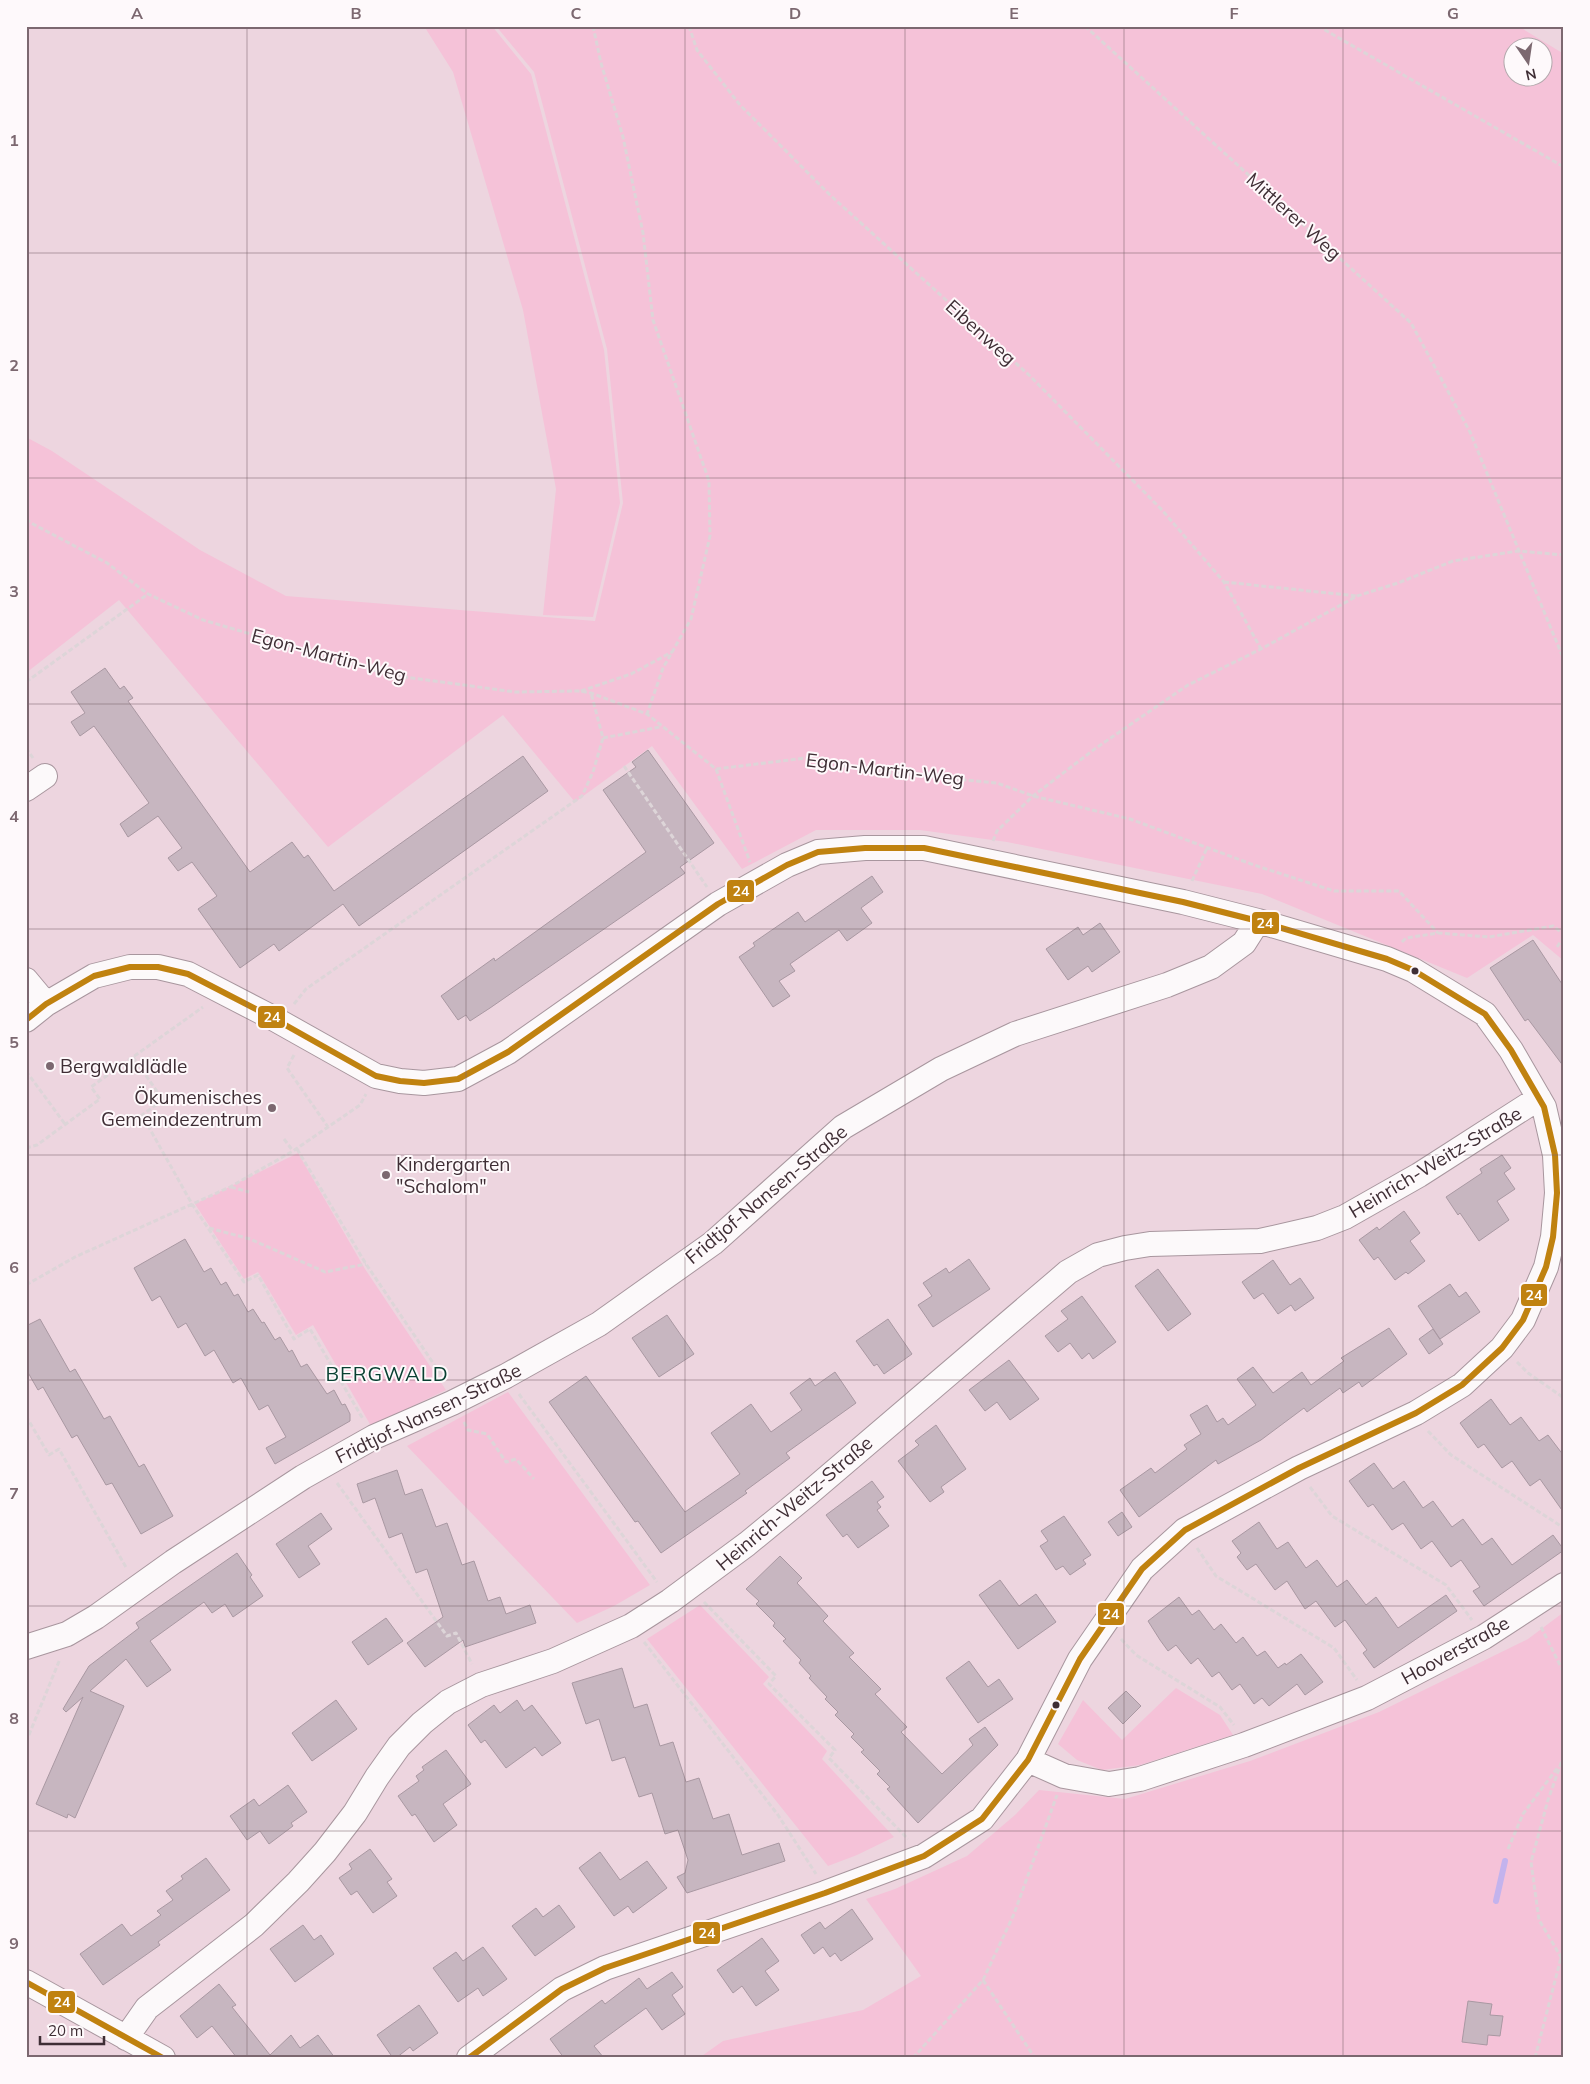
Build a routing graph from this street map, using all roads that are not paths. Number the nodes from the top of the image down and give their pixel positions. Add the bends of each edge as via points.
1 (1258, 921) junction
2 (26, 980) edge
3 (46, 1004) junction
4 (26, 1020) edge
5 (1539, 1098) junction
6 (1564, 1585) edge
7 (26, 1647) edge
8 (1028, 1760) junction
9 (26, 1982) edge
10 (126, 2038) junction
11 (163, 2058) edge
12 (469, 2058) edge

1 - 3 street via 1183,902 924,848 818,852 787,864 718,904 478,1070 458,1079 424,1083 376,1076 188,974 158,967 130,966 94,976
1 - 5 street via 1387,959 1449,991 1485,1014
1 - 7 street, Fridtjof-Nansen-Straße via 1244,943 1211,967 1167,985 1015,1034 941,1069 843,1127 713,1243 599,1324 506,1376 451,1395 374,1436 303,1477 96,1617 67,1634
2 - 3 street
3 - 4 street
5 - 8 street via 1549,1124 1555,1156 1557,1193 1553,1237 1546,1268 1523,1320 1502,1348 1462,1385 1416,1413 1299,1468 1185,1530 1142,1569 1098,1632 1080,1659
5 - 10 street, Heinrich-Weitz-Straße via 1419,1175 1345,1217 1317,1228 1260,1241 1150,1244 1125,1248 1098,1255 1068,1272 801,1500 670,1601 631,1626 553,1660 481,1685 448,1702 422,1723 399,1746 355,1813 298,1882 254,1925 147,2008
6 - 8 street, Hooverstraße via 1484,1637 1367,1698 1244,1745 1140,1779 1109,1784 1064,1776
8 - 12 street via 982,1819 924,1856 605,1968 562,1989
9 - 10 street
10 - 11 street

